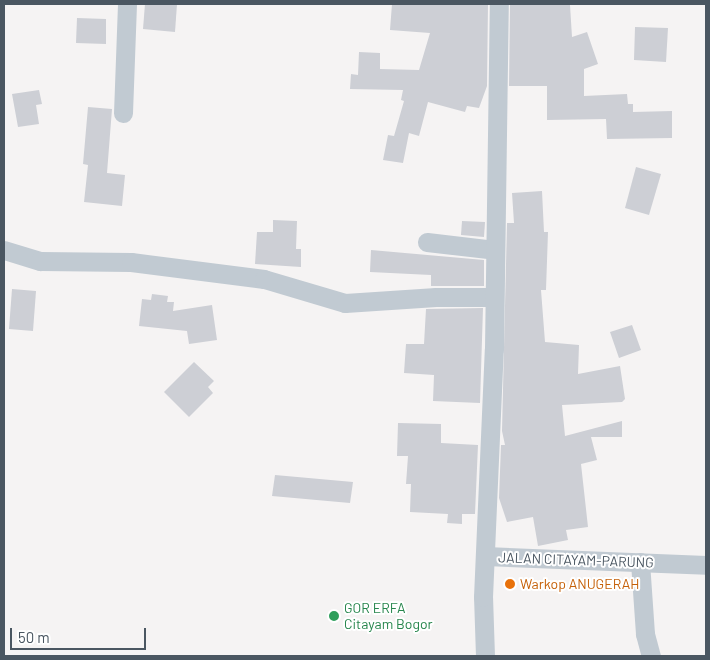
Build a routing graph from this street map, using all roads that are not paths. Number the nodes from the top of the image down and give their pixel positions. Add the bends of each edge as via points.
1 (127, 4) edge
2 (500, 4) edge
3 (123, 113) dead end
4 (427, 242) dead end
5 (4, 250) edge
6 (495, 250) junction
7 (494, 297) junction
8 (485, 556) junction
9 (640, 562) junction
10 (706, 565) edge
11 (484, 656) edge
12 (650, 656) edge

1 - 3 street
2 - 6 street
4 - 6 street
5 - 7 street via 40,261 131,262 264,279 345,303
6 - 7 street
7 - 8 street
8 - 9 street, JALAN CITAYAM-PARUNG
8 - 11 street, JALAN CITAYAM-PARUNG
9 - 10 street, JALAN CITAYAM-PARUNG
9 - 12 street via 645,634

